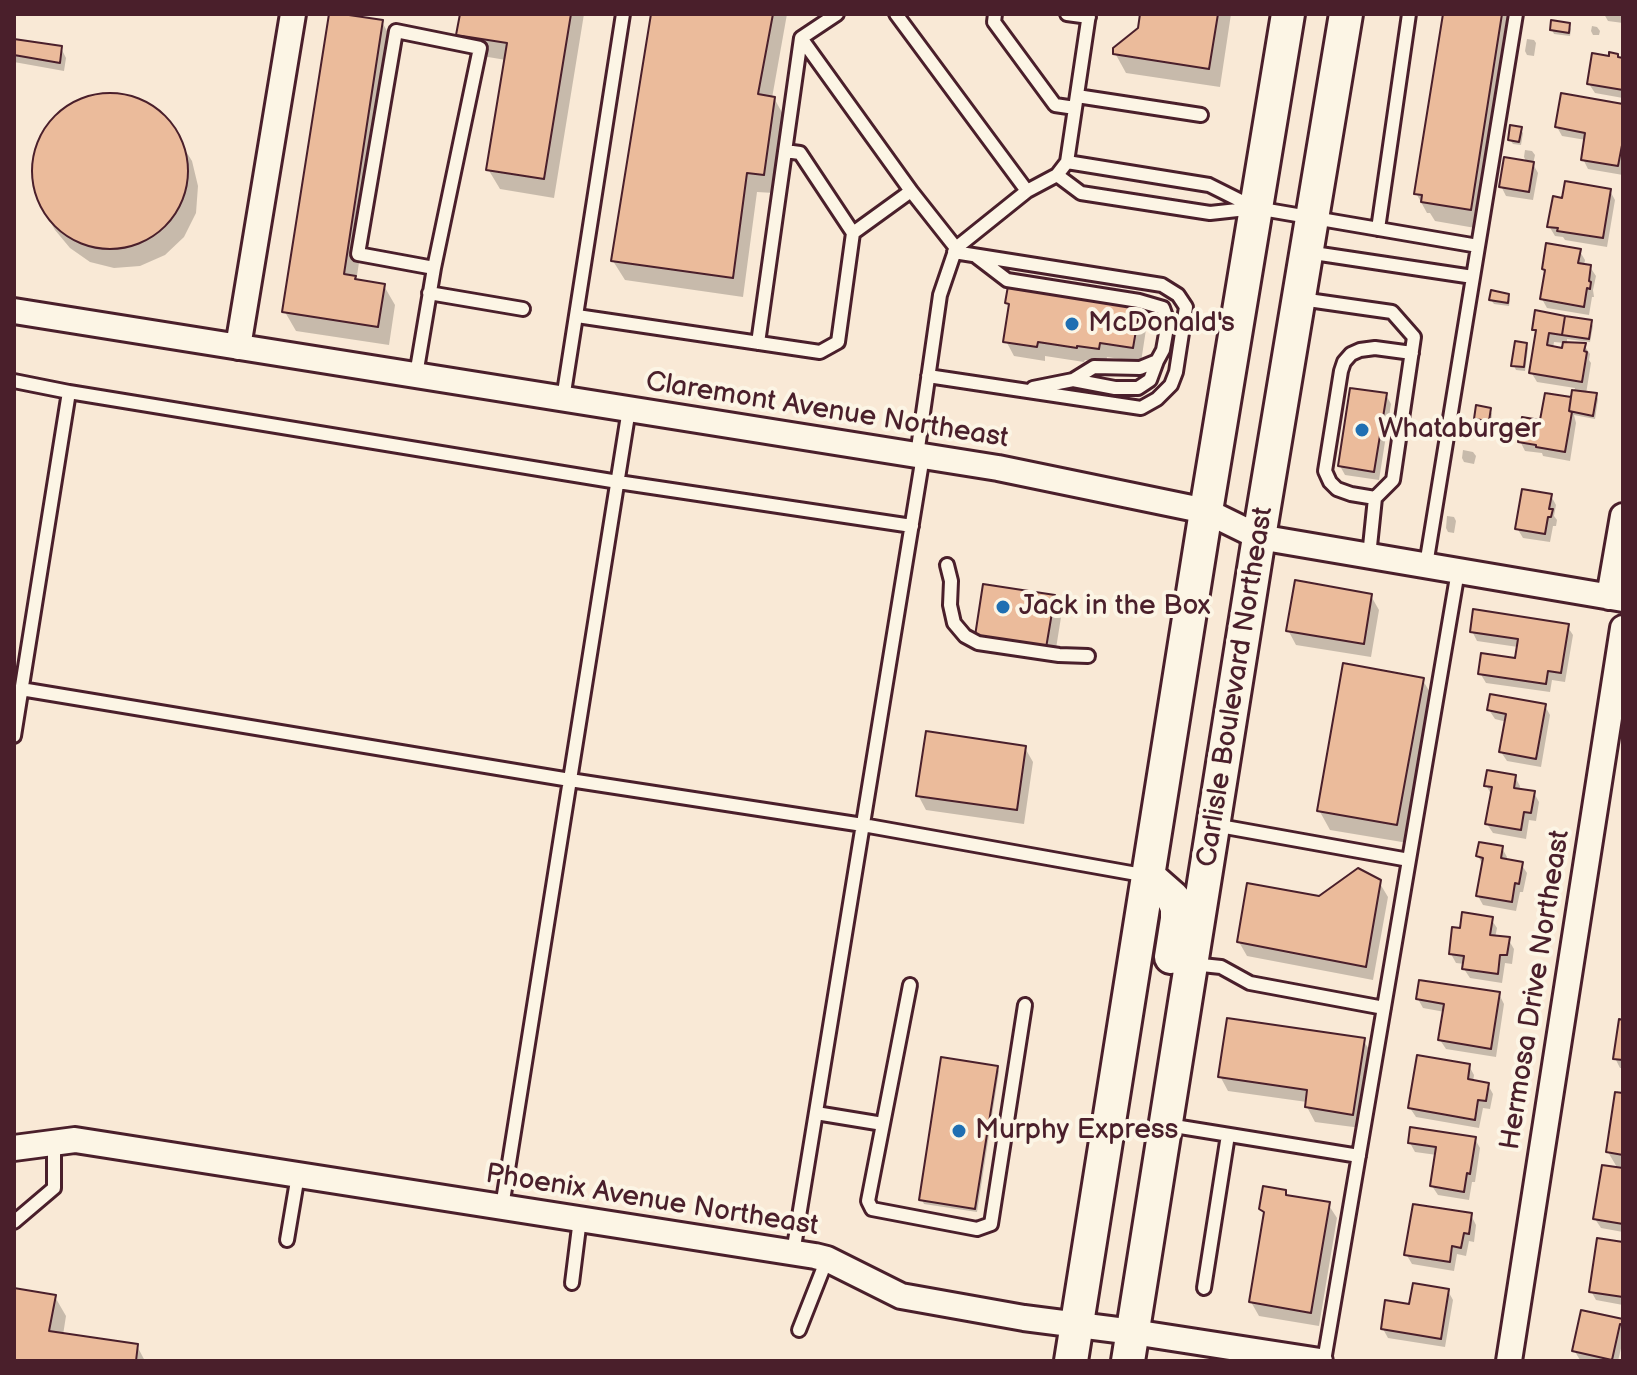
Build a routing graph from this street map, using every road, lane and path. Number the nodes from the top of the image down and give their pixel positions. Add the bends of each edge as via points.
1 (293, 14) edge
2 (623, 14) edge
3 (837, 14) edge
4 (896, 14) edge
5 (995, 14) edge
6 (1067, 14) edge
7 (1288, 14) edge
8 (1346, 14) edge
9 (1409, 14) edge
10 (1516, 14) edge
11 (1089, 16) edge
12 (801, 38) junction
13 (1076, 102) junction
14 (1201, 115) dead end
15 (785, 151) junction
16 (1067, 162) junction
17 (1057, 175) junction
18 (911, 191) junction
19 (1027, 191) junction
20 (1256, 208) junction
21 (1312, 217) junction
22 (1378, 229) junction
23 (853, 233) junction
24 (1478, 246) junction
25 (955, 250) junction
26 (1307, 252) junction
27 (975, 256) junction
28 (434, 268) junction
29 (1473, 277) junction
30 (429, 293) junction
31 (1300, 298) junction
32 (523, 309) dead end
33 (14, 311) edge
34 (577, 316) junction
35 (758, 343) junction
36 (238, 347) junction
37 (1412, 353) junction
38 (1157, 361) junction
39 (416, 375) junction
40 (928, 376) junction
41 (1073, 380) junction
42 (14, 381) edge
43 (1022, 390) junction
44 (69, 392) junction
45 (563, 399) junction
46 (629, 409) junction
47 (920, 455) junction
48 (618, 482) junction
49 (1375, 498) junction
50 (1206, 511) junction
51 (1623, 516) edge
52 (912, 526) junction
53 (1259, 537) junction
54 (1369, 556) junction
55 (947, 565) dead end
56 (1426, 565) junction
57 (1458, 571) junction
58 (1616, 598) edge
59 (1623, 628) edge
60 (1088, 656) dead end
61 (21, 689) junction
62 (14, 736) edge
63 (570, 780) junction
64 (863, 825) junction
65 (1214, 825) junction
66 (1409, 860) junction
67 (1148, 876) junction
68 (1192, 964) junction
69 (910, 985) dead end
70 (1025, 1005) dead end
71 (1384, 1008) junction
72 (816, 1113) junction
73 (883, 1124) junction
74 (1165, 1125) junction
75 (1228, 1135) junction
76 (54, 1143) junction
77 (14, 1148) edge
78 (1359, 1156) junction
79 (298, 1175) junction
80 (502, 1207) junction
81 (580, 1219) junction
82 (14, 1222) edge
83 (287, 1240) dead end
84 (793, 1253) junction
85 (827, 1259) junction
86 (572, 1283) dead end
87 (1204, 1288) dead end
88 (1077, 1324) junction
89 (799, 1330) dead end
90 (1130, 1346) edge
91 (1296, 1359) edge
92 (1071, 1361) edge
93 (1322, 1361) edge
94 (1509, 1361) edge

1 - 36 street
2 - 34 lane
3 - 12 lane
4 - 19 lane
5 - 13 lane via 994,22 1055,105
6 - 11 lane
7 - 20 main road, Carlisle Boulevard Northeast
8 - 21 main road, Carlisle Boulevard Northeast
9 - 22 lane
10 - 24 lane
11 - 13 lane
12 - 15 lane
12 - 18 lane
13 - 14 lane
13 - 16 lane
15 - 23 lane via 800,153
15 - 35 lane
16 - 17 lane
16 - 20 lane via 1209,185
17 - 19 lane
17 - 20 lane via 1081,193 1210,213
18 - 23 lane
18 - 25 lane
19 - 25 lane
20 - 21 lane
20 - 50 main road, Carlisle Boulevard Northeast
21 - 22 lane
21 - 26 main road, Carlisle Boulevard Northeast
22 - 24 lane
23 - 35 lane via 838,342 820,352
24 - 29 lane
25 - 27 lane
25 - 40 lane via 940,295
26 - 29 lane
26 - 31 main road, Carlisle Boulevard Northeast
27 - 38 lane via 1007,280 1163,308 1168,322
27 - 43 lane via 1162,285 1186,307 1171,385 1141,408
28 - 28 lane via 358,254 396,31 480,48
28 - 30 lane
29 - 56 lane
30 - 32 lane
30 - 39 lane
31 - 37 lane via 1392,312 1414,337
31 - 53 main road, Carlisle Boulevard Northeast
33 - 36 street, Claremont Avenue Northeast
34 - 35 lane
34 - 45 lane
36 - 39 street, Claremont Avenue Northeast
37 - 49 lane via 1393,480
37 - 49 lane via 1360,350 1341,371 1325,471 1337,489
38 - 41 lane via 1140,368 1094,367
38 - 41 lane via 1150,380 1138,388
39 - 45 street, Claremont Avenue Northeast
40 - 43 lane
40 - 47 lane
41 - 43 lane
42 - 44 lane
44 - 48 lane
44 - 61 lane
45 - 46 street, Claremont Avenue Northeast
46 - 47 street, Claremont Avenue Northeast
46 - 48 lane
47 - 50 street, Claremont Avenue Northeast
47 - 52 lane
48 - 52 lane
48 - 63 lane
49 - 54 lane
50 - 53 street, Claremont Avenue Northeast
50 - 67 main road, Carlisle Boulevard Northeast
51 - 58 street
52 - 64 lane
53 - 54 street, Claremont Avenue Northeast
53 - 65 main road, Carlisle Boulevard Northeast
54 - 56 street, Claremont Avenue Northeast
55 - 60 lane via 954,623 965,636 978,643
56 - 57 street, Claremont Avenue Northeast
57 - 58 street, Claremont Avenue Northeast
57 - 66 lane
59 - 94 street, Hermosa Drive Northeast
61 - 62 lane
61 - 63 lane
63 - 64 lane
63 - 80 lane
64 - 67 lane
64 - 72 lane
65 - 66 lane
65 - 68 main road, Carlisle Boulevard Northeast
66 - 71 lane
67 - 74 main road via 1177,908 1152,1070
67 - 88 main road, Carlisle Boulevard Northeast
68 - 71 lane via 1221,967 1250,983
68 - 74 main road, Carlisle Boulevard Northeast
69 - 73 lane
70 - 73 lane via 991,1224 977,1229 872,1209 868,1201
71 - 78 lane
72 - 73 lane
72 - 84 lane
74 - 75 lane
74 - 90 main road, Carlisle Boulevard Northeast
75 - 78 lane
75 - 87 lane
76 - 77 street, Phoenix Avenue Northeast
76 - 79 street, Phoenix Avenue Northeast via 75,1140
76 - 82 lane via 54,1188
78 - 93 lane
79 - 80 street, Phoenix Avenue Northeast
79 - 83 lane
80 - 81 street, Phoenix Avenue Northeast
81 - 84 street, Phoenix Avenue Northeast
81 - 86 lane
84 - 85 street, Phoenix Avenue Northeast
85 - 88 street, Phoenix Avenue Northeast via 901,1296
85 - 89 lane
88 - 90 street, Phoenix Avenue Northeast
88 - 92 main road, Carlisle Boulevard Northeast
90 - 91 street, Phoenix Avenue Northeast
91 - 93 street, Phoenix Avenue Northeast

